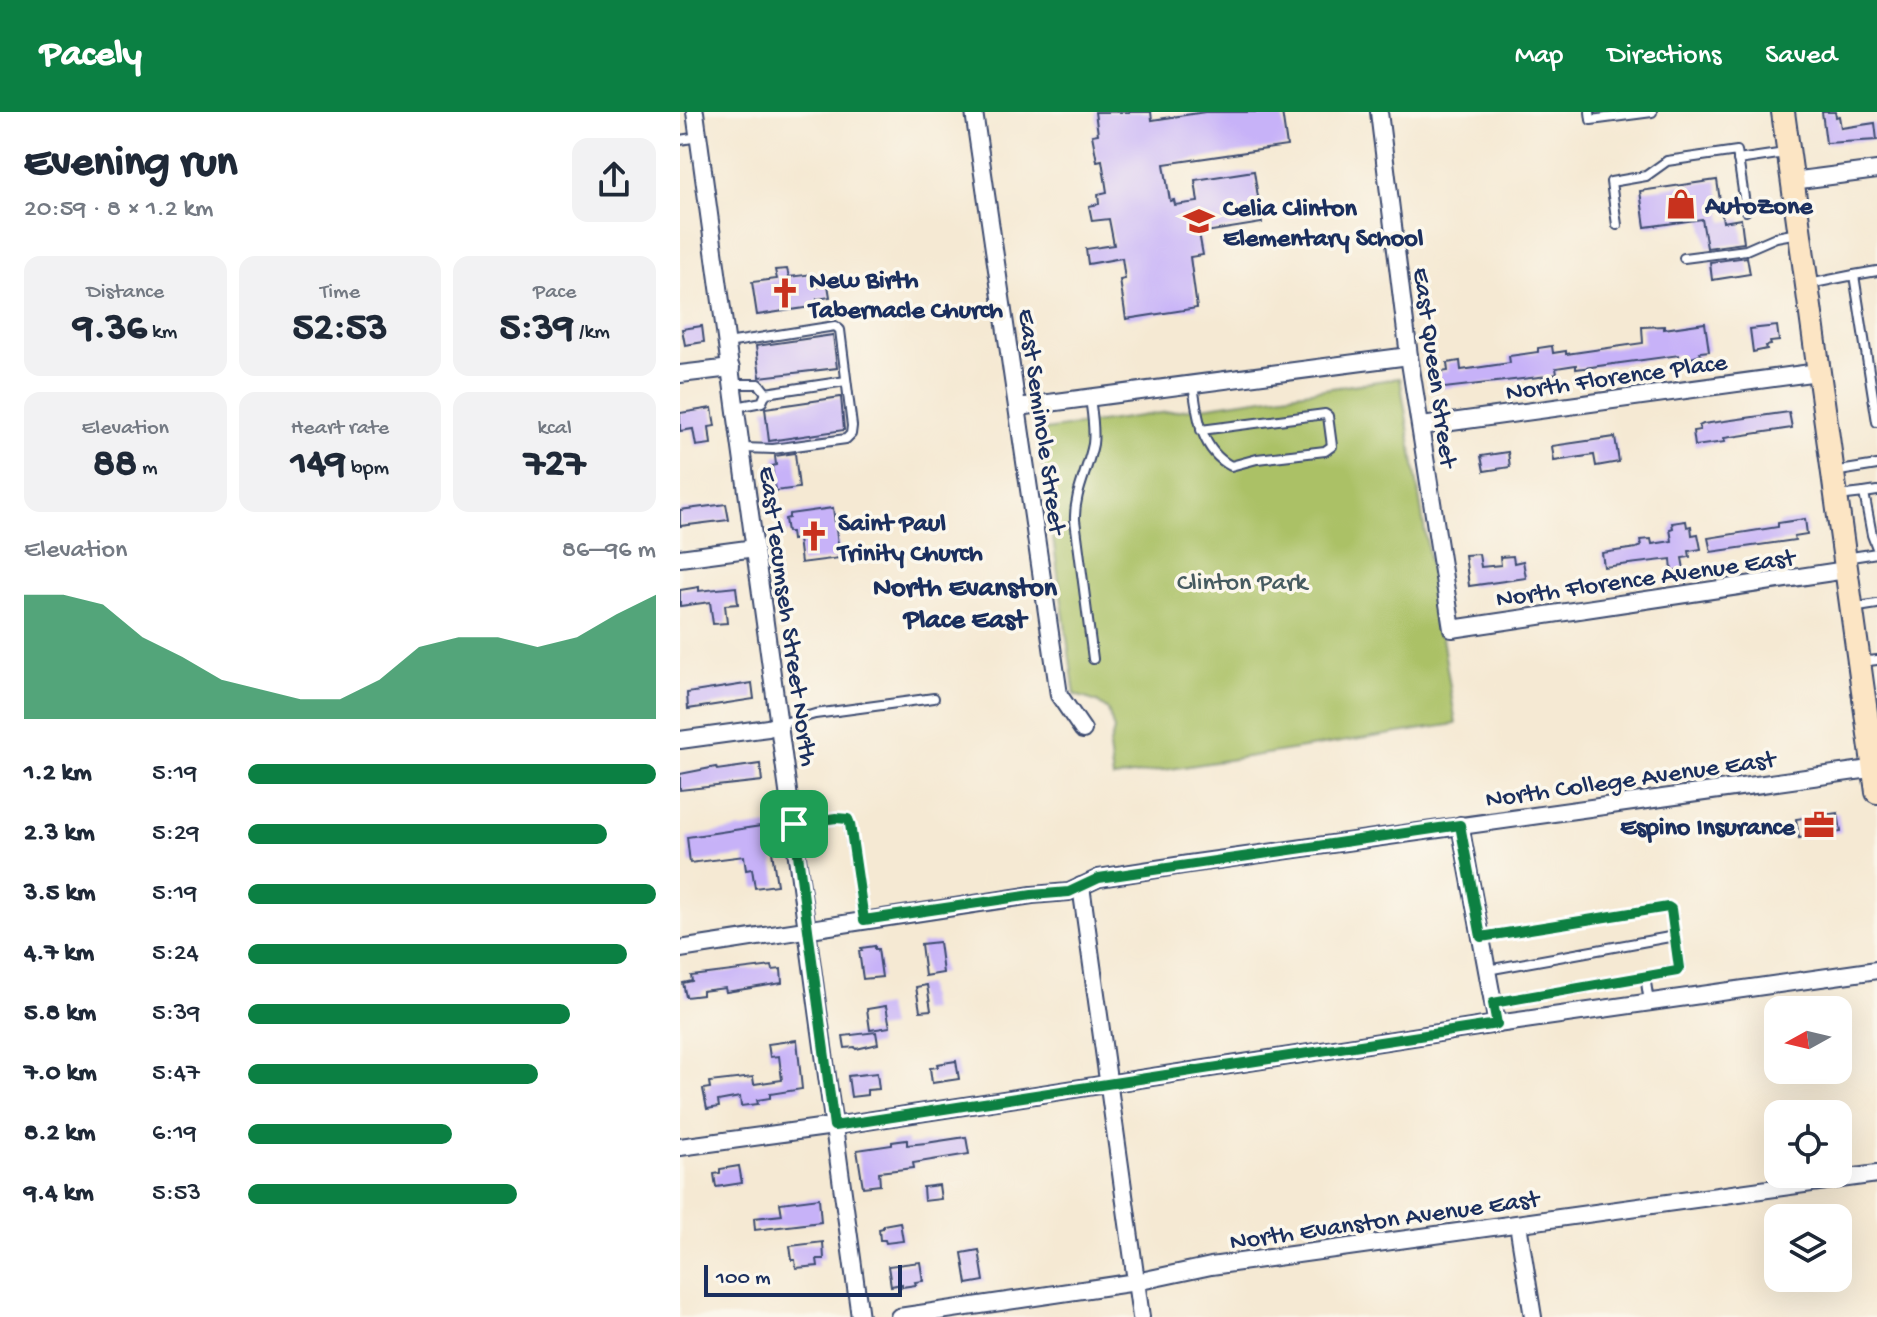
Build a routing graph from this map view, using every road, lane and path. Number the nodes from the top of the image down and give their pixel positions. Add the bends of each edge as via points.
1 (695, 112) edge
2 (974, 112) edge
3 (1379, 112) edge
4 (1590, 112) edge
5 (1652, 112) edge
6 (1783, 112) edge
7 (699, 137) junction
8 (680, 140) edge
9 (1788, 152) junction
10 (1738, 160) junction
11 (1877, 170) edge
12 (1792, 181) junction
13 (1746, 211) dead end
14 (1617, 225) dead end
15 (1799, 233) junction
16 (1684, 258) dead end
17 (1877, 271) edge
18 (1854, 275) junction
19 (1806, 285) junction
20 (727, 343) junction
21 (1409, 356) junction
22 (1818, 372) junction
23 (680, 374) edge
24 (732, 376) junction
25 (846, 381) junction
26 (1193, 384) junction
27 (766, 393) junction
28 (1090, 398) junction
29 (736, 407) junction
30 (1018, 407) junction
31 (1877, 422) edge
32 (1422, 426) junction
33 (1201, 430) junction
34 (742, 448) junction
35 (1877, 465) edge
36 (1832, 472) junction
37 (1877, 491) edge
38 (1864, 493) junction
39 (1835, 496) junction
40 (755, 548) junction
41 (1877, 551) edge
42 (680, 558) edge
43 (1845, 564) junction
44 (1877, 604) edge
45 (1851, 608) junction
46 (1452, 629) joint
47 (1093, 659) dead end
48 (1868, 661) edge
49 (934, 698) dead end
50 (780, 724) junction
51 (1083, 730) dead end
52 (680, 740) edge
53 (1876, 768) edge
54 (1877, 792) edge
55 (794, 824) junction
56 (1460, 825) junction
57 (1081, 886) junction
58 (864, 920) junction
59 (806, 929) junction
60 (1675, 936) junction
61 (1481, 937) junction
62 (680, 949) edge
63 (1487, 970) junction
64 (1877, 970) edge
65 (1645, 976) junction
66 (1649, 1002) junction
67 (1493, 1003) junction
68 (1497, 1024) junction
69 (1110, 1082) junction
70 (834, 1126) junction
71 (680, 1147) edge
72 (1877, 1174) edge
73 (1518, 1224) junction
74 (1136, 1282) junction
75 (860, 1317) edge
76 (899, 1317) edge
77 (1141, 1317) edge
78 (1533, 1317) edge

1 - 7 street, East Tecumseh Street North
2 - 30 street, East Seminole Street
3 - 21 street, East Queen Street
4 - 5 lane via 1591,120
6 - 9 main road
7 - 8 lane
7 - 20 street, East Tecumseh Street North
9 - 10 lane
9 - 12 main road
10 - 13 lane
10 - 14 lane via 1737,151 1667,161 1646,176 1611,182
11 - 12 street
12 - 15 main road
15 - 16 lane via 1746,250
15 - 19 main road
17 - 18 lane
18 - 19 lane
18 - 31 lane
19 - 22 main road
20 - 24 street, East Tecumseh Street North
20 - 25 lane via 835,326 840,330
21 - 26 street
21 - 32 street, East Queen Street
22 - 32 street, North Florence Place
22 - 36 main road
23 - 24 street
24 - 27 lane via 759,384
24 - 29 street, East Tecumseh Street North
25 - 27 lane
25 - 34 lane via 852,426 846,439
26 - 28 street
26 - 33 lane
27 - 29 lane via 762,402
28 - 30 street
28 - 47 lane via 1093,445 1075,505
29 - 34 street, East Tecumseh Street North
30 - 51 street, East Seminole Street via 1059,695
32 - 46 street, East Queen Street
33 - 33 lane via 1221,461 1231,466 1332,446 1328,416 1321,413
34 - 40 street, East Tecumseh Street North
35 - 36 lane
36 - 39 main road
37 - 38 lane
38 - 39 lane
38 - 41 lane
39 - 43 main road
40 - 42 street
40 - 50 street, East Tecumseh Street North
41 - 43 lane
43 - 45 main road
43 - 46 street, North Florence Avenue East
44 - 45 lane
45 - 48 main road
48 - 53 main road
49 - 50 lane via 815,714
50 - 52 street
50 - 55 street, East Tecumseh Street North
53 - 54 main road
53 - 56 street, North College Avenue East
55 - 58 lane via 848,819
55 - 59 street, East Tecumseh Street North
56 - 57 street, North College Avenue East via 1099,878
56 - 61 street
57 - 58 street, North College Avenue East via 1069,892
57 - 69 street
58 - 59 street, North College Avenue East
59 - 62 street, North College Avenue East
59 - 70 street, East Tecumseh Street North
60 - 61 lane via 1668,907
60 - 63 lane
60 - 65 lane via 1677,971
61 - 63 street
63 - 67 street
64 - 66 street
65 - 66 lane
65 - 67 lane
66 - 68 street
67 - 68 street
68 - 69 street
69 - 70 street
69 - 74 street
70 - 71 street
70 - 75 street, East Tecumseh Street North
72 - 73 street, North Evanston Avenue East
73 - 74 street, North Evanston Avenue East via 1211,1266
73 - 78 street
74 - 76 street, North Evanston Avenue East
74 - 77 street

